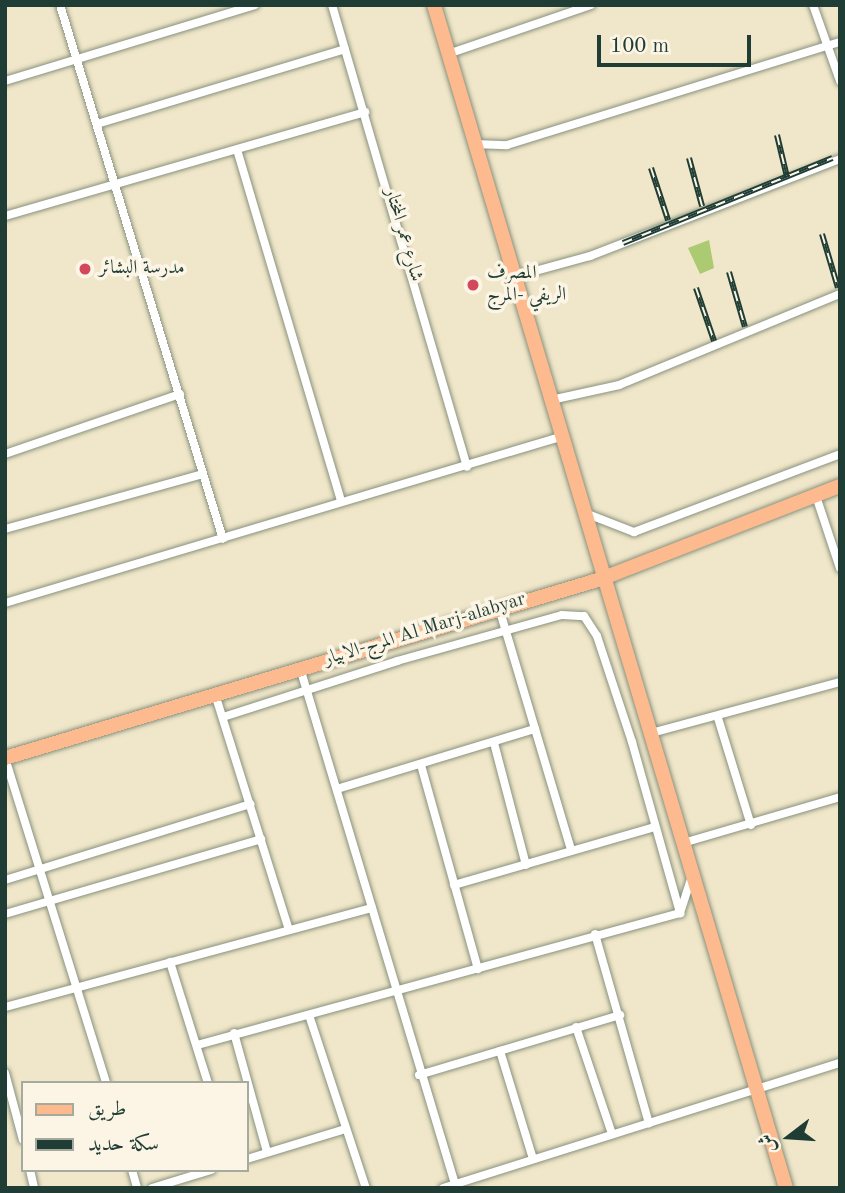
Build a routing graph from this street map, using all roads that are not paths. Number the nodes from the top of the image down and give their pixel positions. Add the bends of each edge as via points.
1 (60, 5) edge
2 (255, 5) edge
3 (332, 5) edge
4 (434, 5) edge
5 (591, 5) edge
6 (813, 5) edge
7 (840, 42) edge
8 (828, 48) junction
9 (345, 49) junction
10 (448, 54) junction
11 (78, 61) junction
12 (5, 81) edge
13 (840, 81) edge
14 (365, 112) junction
15 (97, 124) junction
16 (474, 144) junction
17 (238, 153) junction
18 (840, 159) edge
19 (116, 187) junction
20 (5, 216) edge
21 (513, 277) junction
22 (840, 294) edge
23 (180, 394) junction
24 (551, 400) junction
25 (560, 437) junction
26 (5, 454) edge
27 (840, 454) edge
28 (467, 467) junction
29 (203, 474) junction
30 (840, 486) edge
31 (816, 496) junction
32 (341, 500) junction
33 (585, 513) junction
34 (5, 529) edge
35 (223, 540) junction
36 (840, 568) edge
37 (601, 579) junction
38 (5, 603) edge
39 (499, 608) junction
40 (507, 631) junction
41 (300, 667) junction
42 (840, 682) edge
43 (307, 689) junction
44 (215, 694) junction
45 (223, 718) junction
46 (718, 718) junction
47 (535, 729) junction
48 (651, 733) junction
49 (494, 743) junction
50 (5, 758) edge
51 (421, 765) junction
52 (337, 789) junction
53 (840, 797) edge
54 (251, 804) junction
55 (751, 825) junction
56 (655, 827) junction
57 (261, 839) junction
58 (683, 843) junction
59 (571, 850) junction
60 (526, 865) junction
61 (41, 869) junction
62 (693, 875) junction
63 (5, 880) edge
64 (454, 885) junction
65 (51, 901) junction
66 (372, 908) junction
67 (5, 914) edge
68 (680, 914) junction
69 (288, 927) junction
70 (595, 934) junction
71 (170, 962) junction
72 (478, 969) junction
73 (396, 987) junction
74 (78, 990) junction
75 (5, 1007) edge
76 (309, 1015) junction
77 (620, 1015) junction
78 (576, 1027) junction
79 (234, 1033) junction
80 (197, 1045) junction
81 (500, 1051) junction
82 (840, 1063) edge
83 (5, 1073) edge
84 (419, 1075) junction
85 (105, 1081) edge
86 (207, 1081) edge
87 (247, 1081) edge
88 (248, 1083) edge
89 (755, 1088) junction
90 (9, 1099) edge
91 (649, 1123) junction
92 (342, 1130) junction
93 (21, 1134) edge
94 (612, 1134) junction
95 (267, 1152) junction
96 (248, 1159) edge
97 (533, 1159) junction
98 (204, 1172) edge
99 (455, 1184) junction
100 (152, 1188) edge
101 (366, 1188) edge
102 (443, 1188) edge
103 (786, 1188) edge

1 - 11 street
2 - 11 street
3 - 9 street, شارع عمر المختار
4 - 10 main road
5 - 10 street
6 - 8 street
7 - 8 street
8 - 13 street
8 - 16 street via 507,145
9 - 14 street, شارع عمر المختار
9 - 15 street
10 - 16 main road
11 - 12 street
11 - 15 street
14 - 17 street
14 - 28 street, شارع عمر المختار
15 - 19 street
16 - 21 main road
17 - 19 street
17 - 32 street
18 - 21 street via 590,256
19 - 20 street
19 - 23 street
21 - 24 main road
22 - 24 street via 620,385
23 - 26 street
23 - 29 street
24 - 25 main road
25 - 28 street
25 - 33 main road
27 - 33 street via 634,532
28 - 32 street
29 - 34 street
29 - 35 street
30 - 31 main road, المرج-الابيار Al Marj-alabyar
31 - 36 street
31 - 37 main road, المرج-الابيار Al Marj-alabyar
32 - 35 street
33 - 37 main road
35 - 38 street
37 - 39 main road, المرج-الابيار Al Marj-alabyar
37 - 48 main road
39 - 40 street
39 - 41 main road, المرج-الابيار Al Marj-alabyar
40 - 43 street
40 - 47 street
40 - 56 street via 576,613 590,622
41 - 43 street
41 - 44 main road, المرج-الابيار Al Marj-alabyar
42 - 46 street
43 - 45 street
43 - 52 street
44 - 45 street
44 - 50 main road, المرج-الابيار Al Marj-alabyar
45 - 54 street
46 - 48 street
46 - 55 street
47 - 49 street
47 - 59 street
48 - 58 main road
49 - 51 street
49 - 60 street
50 - 61 street
51 - 52 street
51 - 64 street
52 - 66 street
53 - 55 street
54 - 57 street
54 - 61 street
55 - 58 street
56 - 59 street
56 - 68 street
57 - 65 street
57 - 69 street
58 - 62 main road
59 - 60 street
60 - 64 street
61 - 63 street
61 - 65 street
62 - 68 street
62 - 89 main road
64 - 72 street
65 - 67 street
65 - 74 street
66 - 69 street
66 - 73 street
68 - 70 street
69 - 71 street
70 - 72 street
70 - 77 street
71 - 74 street
71 - 80 street
72 - 73 street
73 - 76 street
73 - 84 street
74 - 75 street
74 - 85 street
76 - 79 street
76 - 92 street
77 - 78 street
77 - 91 street
78 - 81 street
78 - 94 street
79 - 80 street
79 - 87 street
80 - 86 street
81 - 84 street
81 - 97 street
82 - 89 street
83 - 90 street
84 - 99 street
88 - 95 street
89 - 91 street
89 - 103 main road
90 - 93 street
91 - 94 street
92 - 95 street
92 - 101 street
94 - 97 street
95 - 96 street
97 - 99 street
98 - 100 street
99 - 102 street

